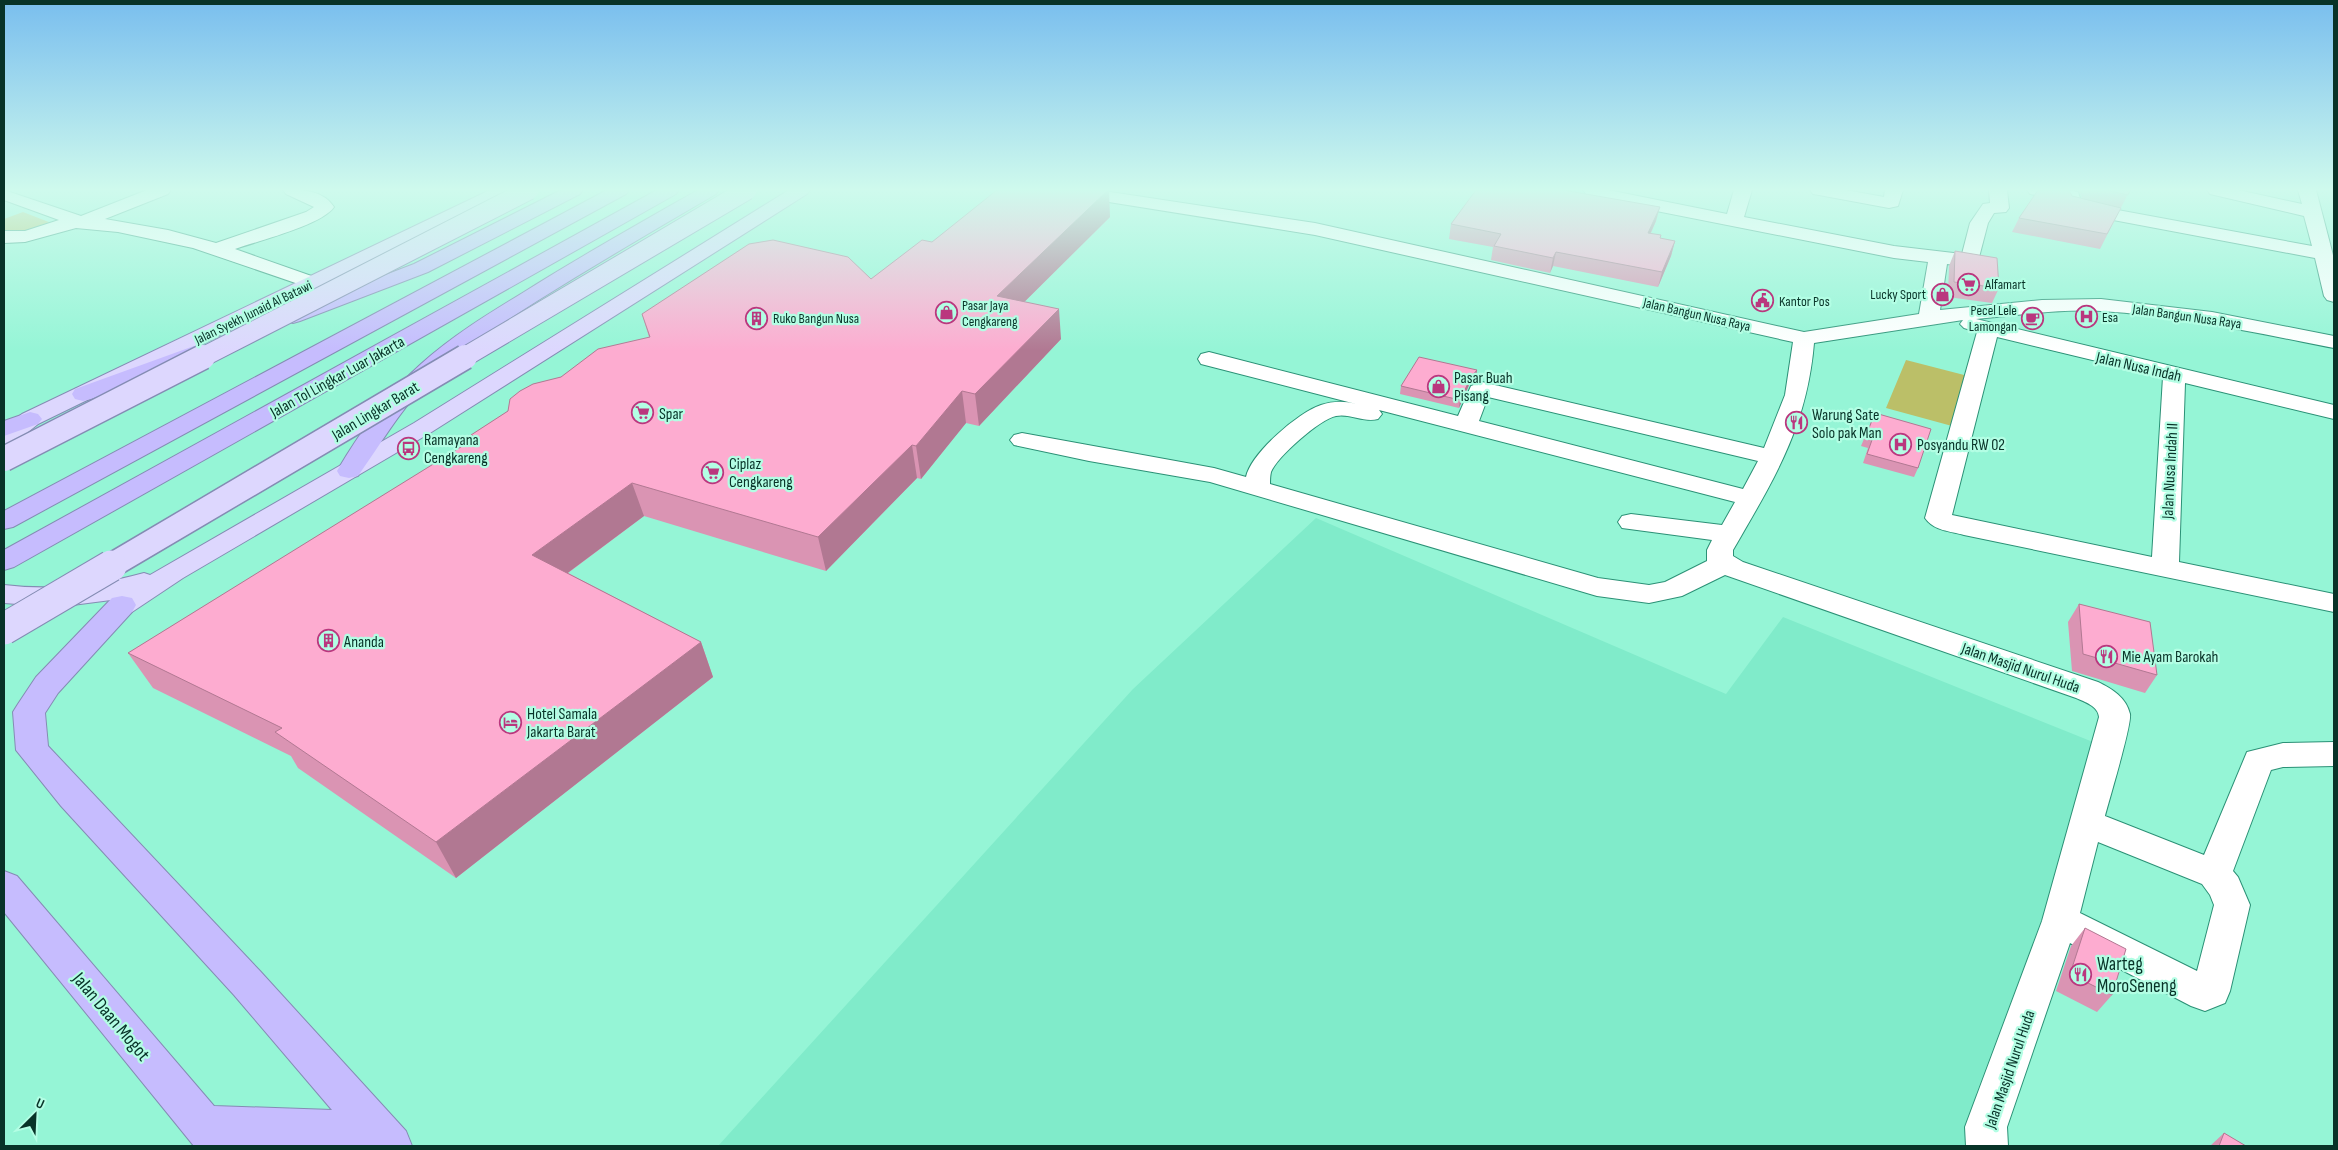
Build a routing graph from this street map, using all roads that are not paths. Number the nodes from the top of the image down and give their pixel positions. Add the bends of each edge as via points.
1 (196, 244) edge
2 (232, 244) edge
3 (393, 244) edge
4 (424, 244) edge
5 (468, 244) edge
6 (520, 244) edge
7 (574, 244) edge
8 (619, 244) edge
9 (655, 244) edge
10 (714, 244) edge
11 (1385, 244) edge
12 (1851, 244) edge
13 (1974, 244) edge
14 (2267, 244) edge
15 (2324, 244) edge
16 (217, 249) junction
17 (2322, 254) junction
18 (1938, 258) junction
19 (313, 283) junction
20 (2334, 296) edge
21 (1937, 317) junction
22 (1988, 329) junction
23 (1804, 338) junction
24 (2334, 342) edge
25 (1209, 359) dead end
26 (2174, 374) junction
27 (83, 394) junction
28 (2334, 412) edge
29 (1425, 413) junction
30 (30, 419) junction
31 (1466, 424) junction
32 (4, 429) edge
33 (4, 440) edge
34 (1022, 440) dead end
35 (1772, 457) junction
36 (4, 459) edge
37 (349, 471) junction
38 (1258, 489) junction
39 (1750, 498) junction
40 (4, 521) edge
41 (1631, 522) dead end
42 (1726, 549) junction
43 (4, 561) edge
44 (2165, 568) junction
45 (174, 572) junction
46 (4, 594) edge
47 (2334, 603) edge
48 (122, 605) joint
49 (4, 630) edge
50 (2334, 754) edge
51 (2086, 823) junction
52 (2214, 874) junction
53 (4, 886) edge
54 (2060, 922) junction
55 (213, 1136) edge
56 (385, 1139) edge
57 (1987, 1146) edge

1 - 16 street
2 - 16 street
3 - 19 main road, Jalan Syekh Junaid Al Batawi
4 - 36 main road, bridge
5 - 27 highway via 420,268
6 - 40 highway, Jalan Tol Lingkar Luar Jakarta
7 - 43 highway, Jalan Tol Lingkar Luar Jakarta
8 - 37 highway via 539,291 447,352 389,411
9 - 49 main road, Jalan Lingkar Barat, bridge
10 - 37 main road
11 - 23 street, Jalan Bangun Nusa Raya
12 - 18 street
13 - 18 street via 1970,261
14 - 17 street
15 - 17 street
16 - 19 street
17 - 20 street
18 - 21 street
19 - 27 main road, Jalan Syekh Junaid Al Batawi
21 - 22 street, Jalan Nusa Indah
21 - 23 street, Jalan Bangun Nusa Raya
21 - 24 street, Jalan Bangun Nusa Raya via 2042,306 2101,305 2212,318
22 - 26 street, Jalan Nusa Indah
22 - 44 street via 1938,518 1944,522
23 - 35 street via 1797,394
25 - 29 street
26 - 28 street, Jalan Nusa Indah
26 - 44 street, Jalan Nusa Indah II
27 - 30 main road, Jalan Syekh Junaid Al Batawi
29 - 31 street
29 - 38 street via 1380,415 1349,409 1328,410 1289,436 1260,470
30 - 32 highway
30 - 33 main road, Jalan Syekh Junaid Al Batawi
31 - 35 street via 1482,389
31 - 39 street
34 - 38 street via 1214,475
35 - 39 street
37 - 45 main road
38 - 42 street via 1597,587 1649,594 1672,590
39 - 42 street
41 - 42 street, Jalan Masjid Nurul Huda
42 - 51 street, Jalan Masjid Nurul Huda via 2087,690 2108,702 2115,716
44 - 47 street
45 - 46 main road via 100,594 30,598
45 - 48 main road
48 - 56 highway via 47,686 30,712 32,750 247,983
50 - 52 street via 2283,755 2258,761
51 - 52 street
51 - 54 street, Jalan Masjid Nurul Huda
52 - 54 street via 2225,887 2232,905 2208,993 2198,991
53 - 55 highway, Jalan Daan Mogot
54 - 57 street, Jalan Masjid Nurul Huda via 1986,1126
55 - 56 highway

